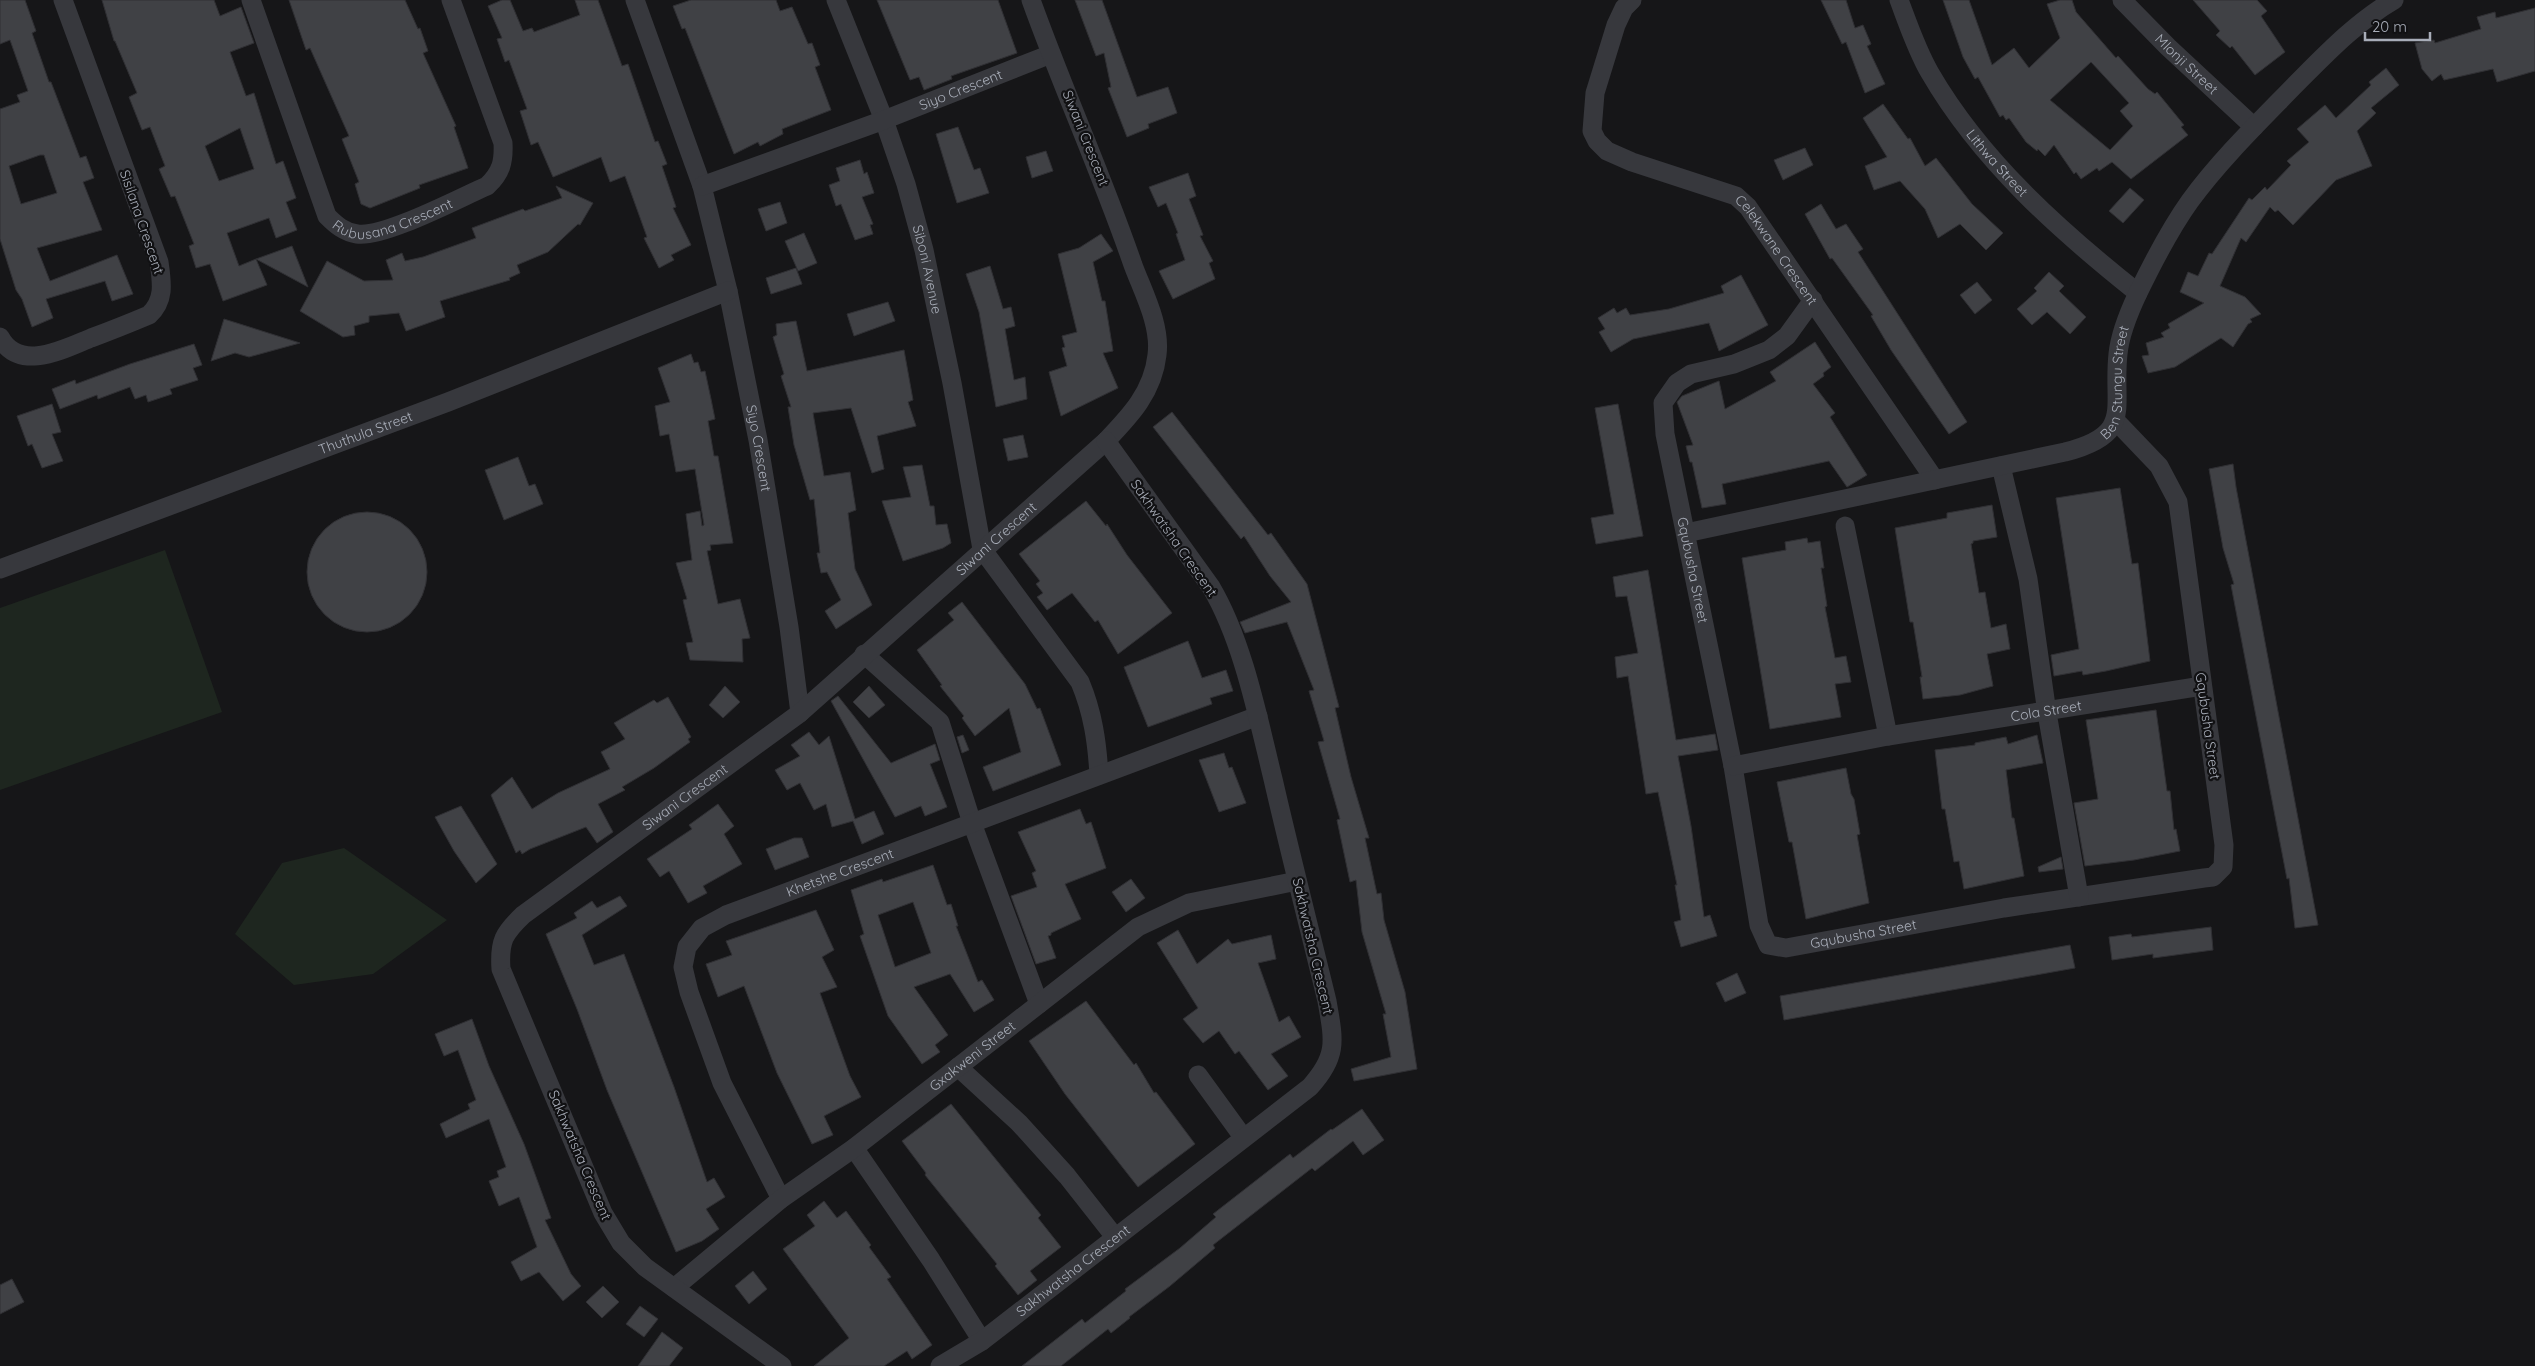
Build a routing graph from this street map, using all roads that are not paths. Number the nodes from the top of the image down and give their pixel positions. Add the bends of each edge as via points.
1 (63, 0) edge
2 (251, 0) edge
3 (450, 0) edge
4 (635, 0) edge
5 (836, 0) edge
6 (1031, 0) edge
7 (1632, 0) edge
8 (1899, 0) edge
9 (2122, 0) edge
10 (2394, 0) edge
11 (1051, 54) junction
12 (884, 120) junction
13 (2254, 127) junction
14 (702, 186) junction
15 (728, 291) junction
16 (2138, 293) junction
17 (1813, 300) junction
18 (0, 337) edge
19 (2115, 420) junction
20 (1106, 441) junction
21 (2001, 466) junction
22 (1935, 480) junction
23 (1845, 526) dead end
24 (1686, 533) junction
25 (982, 548) junction
26 (0, 569) edge
27 (864, 654) junction
28 (2202, 686) junction
29 (2047, 712) junction
30 (800, 713) junction
31 (1258, 716) junction
32 (1888, 736) junction
33 (1733, 766) junction
34 (1099, 775) junction
35 (972, 822) junction
36 (1297, 881) junction
37 (2079, 897) junction
38 (506, 932) joint
39 (1039, 1004) junction
40 (958, 1067) junction
41 (1198, 1075) dead end
42 (1243, 1137) junction
43 (854, 1148) junction
44 (781, 1199) junction
45 (1115, 1237) junction
46 (674, 1288) junction
47 (982, 1341) junction
48 (782, 1366) edge
49 (940, 1366) edge

1 - 18 street, Sisilana Crescent via 159,262 162,296 157,308 149,315 50,354 26,356 16,353
2 - 3 street, Rubusana Crescent via 327,216 336,225 358,234 392,227 487,186 501,168 503,143
4 - 14 street, Siyo Crescent
5 - 12 street, Siboni Avenue
6 - 11 street, Siwani Crescent
7 - 17 street, Celekwane Crescent via 1616,25 1595,93 1592,131 1597,140 1608,150 1632,162 1736,196 1758,220
8 - 16 street, Lithwa Street via 1929,72 1958,118 1996,164 2050,218
9 - 13 street, Mlonji Street via 2168,48
10 - 13 street, Ben Stungu Street via 2348,33
11 - 12 street, Siyo Crescent
11 - 20 street, Siwani Crescent via 1106,188 1155,328 1157,354 1145,395
12 - 14 street, Siyo Crescent
12 - 25 street, Siboni Avenue via 924,250
13 - 16 street, Ben Stungu Street via 2191,200
14 - 15 street, Siyo Crescent
15 - 26 street, Thuthula Street via 430,409
15 - 30 street, Siyo Crescent via 758,440
16 - 19 street, Ben Stungu Street via 2118,353
17 - 22 street, Celekwane Crescent
17 - 24 street, Gqubusha Street via 1786,336 1769,350 1734,364 1691,374 1677,383 1663,403
19 - 21 street, Ben Stungu Street via 2107,434 2086,446
19 - 28 street, Gqubusha Street via 2158,466 2178,502
20 - 25 street, Siwani Crescent
20 - 31 street, Sakhwatsha Crescent via 1222,606
21 - 22 street, Ben Stungu Street
21 - 29 street via 2028,579
22 - 24 street, Ben Stungu Street
23 - 32 street
24 - 33 street, Gqubusha Street
25 - 27 street, Siwani Crescent
25 - 34 street via 1080,682 1096,729
27 - 30 street, Siwani Crescent
27 - 35 street via 940,722
28 - 29 street, Cola Street
28 - 37 street, Gqubusha Street via 2224,845 2223,866 2213,876
29 - 32 street, Cola Street
29 - 37 street
30 - 38 street, Siwani Crescent via 522,915
31 - 34 street, Khetshe Crescent
31 - 36 street, Sakhwatsha Crescent
32 - 33 street, Cola Street
33 - 37 street, Gqubusha Street via 1759,925 1768,945 1786,948
34 - 35 street, Khetshe Crescent
35 - 39 street
35 - 44 street, Khetshe Crescent via 726,915 702,928 687,947 683,967 689,992 722,1083
36 - 39 street, Gxakweni Street via 1189,903 1166,912 1138,927
36 - 42 street, Sakhwatsha Crescent via 1327,1001 1332,1054 1324,1072 1310,1088
38 - 46 street, Sakhwatsha Crescent via 501,947 501,968 603,1213 622,1243
39 - 40 street, Gxakweni Street
40 - 43 street, Gxakweni Street
40 - 45 street via 1025,1130 1067,1176
41 - 42 street
42 - 45 street, Sakhwatsha Crescent
43 - 44 street, Gxakweni Street
43 - 47 street
44 - 46 street, Gxakweni Street
45 - 47 street, Sakhwatsha Crescent
46 - 48 street, Sakhwatsha Crescent
47 - 49 street, Sakhwatsha Crescent

